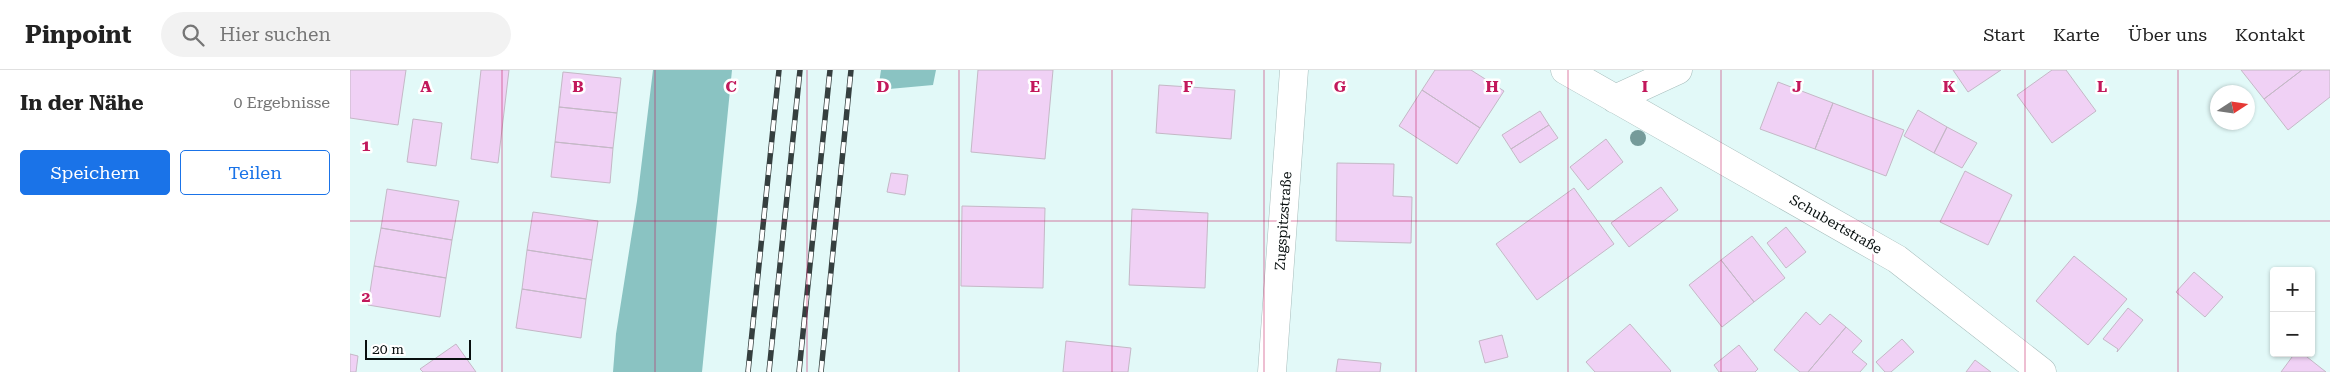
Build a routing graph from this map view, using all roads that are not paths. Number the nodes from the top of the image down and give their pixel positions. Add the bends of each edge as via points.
1 (1294, 70) edge
2 (1565, 70) edge
3 (1678, 70) edge
4 (1615, 99) junction
5 (1272, 372) edge
6 (2042, 372) edge

1 - 5 street, Zugspitzstraße
2 - 4 street, Schubertstraße
3 - 4 street
4 - 6 street, Schubertstraße via 1897,260

